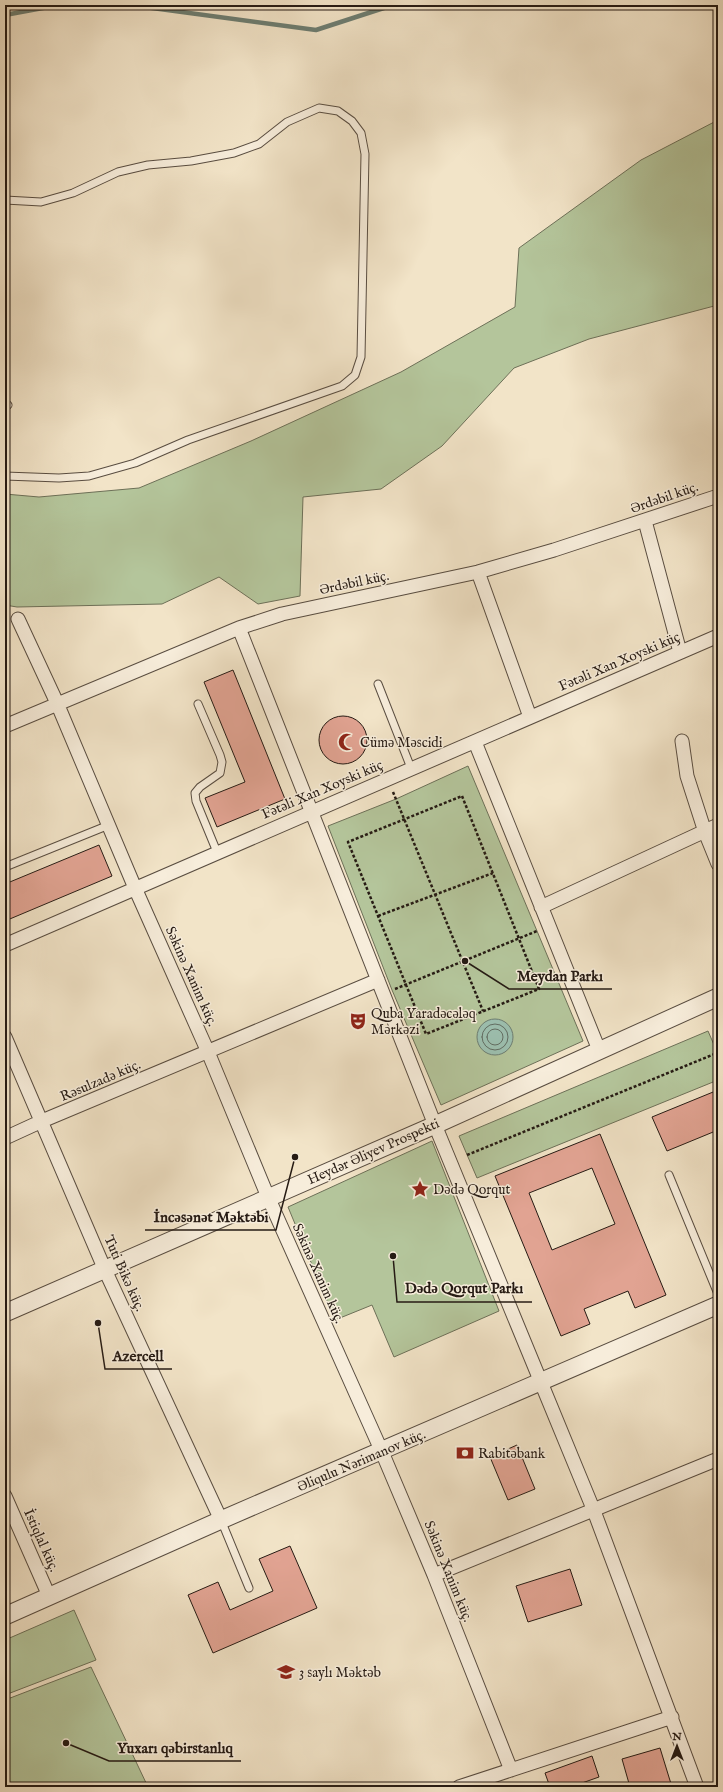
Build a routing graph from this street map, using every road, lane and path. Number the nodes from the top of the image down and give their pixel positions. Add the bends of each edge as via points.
1 (5, 200) edge
2 (5, 476) edge
3 (718, 496) edge
4 (645, 521) junction
5 (478, 572) junction
6 (18, 620) dead end
7 (239, 628) junction
8 (718, 636) edge
9 (680, 652) junction
10 (378, 684) dead end
11 (57, 703) junction
12 (198, 704) dead end
13 (530, 717) junction
14 (5, 726) edge
15 (682, 741) dead end
16 (475, 742) junction
17 (411, 768) junction
18 (387, 778) junction
19 (311, 811) junction
20 (404, 820) junction
21 (109, 825) junction
22 (718, 825) edge
23 (705, 832) junction
24 (217, 852) junction
25 (718, 864) edge
26 (5, 867) edge
27 (493, 873) junction
28 (135, 888) junction
29 (436, 896) junction
30 (541, 907) junction
31 (378, 916) junction
32 (549, 926) junction
33 (519, 938) junction
34 (5, 945) edge
35 (464, 961) junction
36 (378, 980) junction
37 (406, 985) junction
38 (384, 993) junction
39 (718, 997) edge
40 (483, 1011) junction
41 (5, 1037) edge
42 (599, 1050) junction
43 (208, 1052) junction
44 (717, 1053) edge
45 (42, 1121) junction
46 (435, 1124) junction
47 (5, 1138) edge
48 (467, 1155) dead end
49 (669, 1175) dead end
50 (268, 1197) junction
51 (105, 1270) junction
52 (718, 1294) edge
53 (718, 1305) edge
54 (5, 1314) edge
55 (541, 1381) junction
56 (382, 1452) junction
57 (718, 1459) edge
58 (5, 1496) edge
59 (594, 1510) junction
60 (221, 1520) junction
61 (434, 1575) junction
62 (249, 1588) dead end
63 (49, 1596) junction
64 (5, 1616) edge
65 (672, 1717) junction
66 (511, 1770) junction
67 (459, 1787) edge
68 (697, 1787) edge

1 - 2 lane via 41,202 73,193 118,172 234,152 259,144 287,122 318,108 338,111 352,121 361,133 365,154 361,357 355,375 342,386 188,440 135,463 89,476
3 - 4 street, Ərdəbil küç.
4 - 5 street, Ərdəbil küç.
4 - 9 street
5 - 7 street, Ərdəbil küç. via 282,614
5 - 13 street
6 - 11 street, Səkinə Xanim küç.
7 - 11 street, Ərdəbil küç.
7 - 19 street
8 - 9 street, Fətəli Xan Xoyski küç
9 - 13 street, Fətəli Xan Xoyski küç
10 - 17 lane
11 - 14 street, Ərdəbil küç.
11 - 21 street, Səkinə Xanim küç.
12 - 24 lane via 222,762 220,773 195,793
13 - 16 street, Fətəli Xan Xoyski küç
15 - 23 street via 687,776
16 - 17 street, Fətəli Xan Xoyski küç
16 - 30 street
17 - 18 street, Fətəli Xan Xoyski küç
18 - 19 street, Fətəli Xan Xoyski küç
18 - 20 path
19 - 24 street, Fətəli Xan Xoyski küç
19 - 36 street
20 - 27 path via 462,796
20 - 29 path
20 - 31 path via 348,842
21 - 26 lane
21 - 28 street, Səkinə Xanim küç.
22 - 23 street
23 - 25 street
23 - 30 street
24 - 28 street, Fətəli Xan Xoyski küç
27 - 29 path
27 - 33 path
28 - 34 street, Fətəli Xan Xoyski küç
28 - 43 street, Səkinə Xanim küç.
29 - 31 path
29 - 35 path
30 - 32 street
31 - 37 path
32 - 33 path
32 - 42 street
33 - 35 path
33 - 40 path via 539,989
35 - 37 path
35 - 40 path
36 - 38 street
36 - 43 street, Rəsulzadə küç.
37 - 38 path
37 - 40 path via 426,1034
38 - 46 street
39 - 42 street, Heydər Əliyev Prospekti
41 - 45 street, Tuti Bikə küç.
42 - 46 street, Heydər Əliyev Prospekti
43 - 45 street, Rəsulzadə küç.
43 - 50 street, Səkinə Xanim küç.
44 - 48 path
45 - 47 street, Rəsulzadə küç.
45 - 51 street, Tuti Bikə küç.
46 - 50 street, Heydər Əliyev Prospekti
46 - 55 street
49 - 52 lane
50 - 51 street, Heydər Əliyev Prospekti
50 - 56 street, Səkinə Xanim küç.
51 - 54 street, Heydər Əliyev Prospekti
51 - 60 street, Tuti Bikə küç.
53 - 55 street, Əliqulu Nərimanov küç.
55 - 56 street, Əliqulu Nərimanov küç.
55 - 59 street
56 - 60 street, Əliqulu Nərimanov küç.
56 - 61 street, Səkinə Xanim küç.
57 - 59 street
58 - 63 street, İstiqlal küç.
59 - 61 street
59 - 65 street
60 - 62 lane
60 - 63 street, Əliqulu Nərimanov küç.
61 - 66 street, Səkinə Xanim küç.
63 - 64 street, Əliqulu Nərimanov küç.
65 - 66 street
65 - 68 street
66 - 67 street

